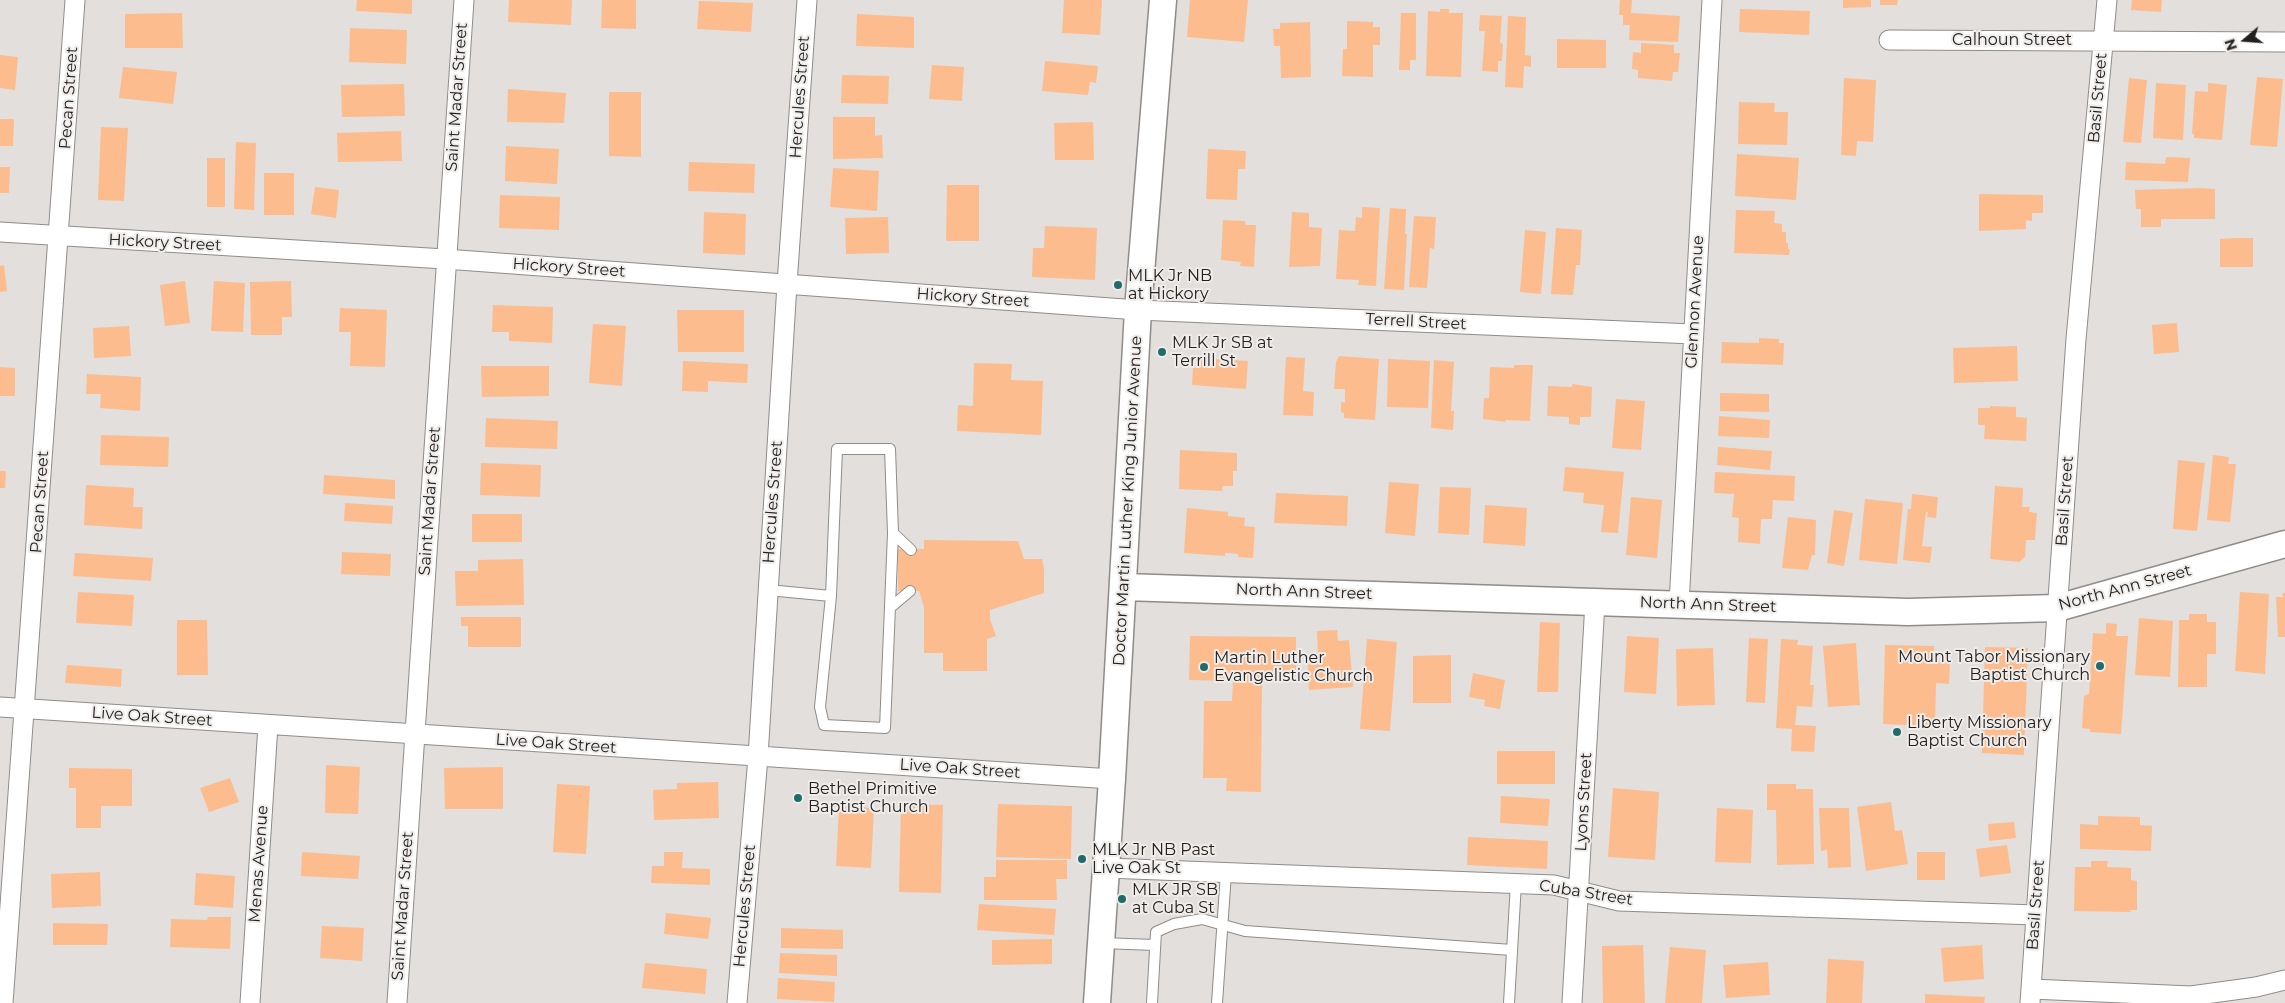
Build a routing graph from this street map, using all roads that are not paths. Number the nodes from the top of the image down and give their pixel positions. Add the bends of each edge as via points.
1 (75, 0) edge
2 (464, 0) edge
3 (807, 0) edge
4 (1163, 0) edge
5 (1712, 0) edge
6 (2107, 0) edge
7 (1889, 40) dead end
8 (2103, 40) junction
9 (2285, 42) edge
10 (0, 232) edge
11 (59, 237) junction
12 (445, 259) junction
13 (787, 284) junction
14 (1138, 310) junction
15 (1694, 334) junction
16 (893, 533) junction
17 (2285, 544) edge
18 (911, 550) dead end
19 (1123, 587) junction
20 (768, 590) junction
21 (910, 591) dead end
22 (831, 596) junction
23 (1595, 602) junction
24 (1679, 604) junction
25 (891, 607) junction
26 (2057, 608) junction
27 (0, 707) edge
28 (24, 709) junction
29 (268, 725) junction
30 (415, 735) junction
31 (758, 756) junction
32 (1112, 779) junction
33 (1106, 868) junction
34 (1226, 873) junction
35 (1516, 883) junction
36 (1578, 891) junction
37 (2036, 915) junction
38 (1222, 924) junction
39 (4, 942) edge
40 (1101, 943) junction
41 (1155, 945) junction
42 (1512, 950) junction
43 (2285, 980) edge
44 (2030, 996) edge
45 (3, 1003) edge
46 (250, 1003) edge
47 (396, 1003) edge
48 (737, 1003) edge
49 (1096, 1003) edge
50 (1152, 1003) edge
51 (1217, 1003) edge
52 (1509, 1003) edge
53 (1572, 1003) edge

1 - 11 street, Pecan Street
2 - 12 street, Saint Madar Street
3 - 13 street, Hercules Street
4 - 14 street, Doctor Martin Luther King Junior Avenue
5 - 15 street, Glennon Avenue
6 - 8 street, Basil Street
7 - 8 street, Calhoun Street
8 - 9 street, Calhoun Street
8 - 26 street, Basil Street via 2076,339
10 - 11 street, Hickory Street
11 - 12 street, Hickory Street
11 - 28 street, Pecan Street
12 - 13 street, Hickory Street
12 - 30 street, Saint Madar Street
13 - 14 street, Hickory Street
13 - 20 street, Hercules Street
14 - 15 street, Terrell Street
14 - 19 street, Doctor Martin Luther King Junior Avenue
15 - 24 street, Glennon Avenue
16 - 18 lane
16 - 22 lane via 890,449 837,449
16 - 25 lane
17 - 26 street, North Ann Street
19 - 23 street, North Ann Street
19 - 32 street, Doctor Martin Luther King Junior Avenue
20 - 22 lane
20 - 31 street, Hercules Street
21 - 25 lane
22 - 25 lane via 820,708 824,725 885,728
23 - 24 street, North Ann Street
23 - 36 street, Lyons Street
24 - 26 street, North Ann Street via 1908,612
26 - 37 street, Basil Street
27 - 28 street, Live Oak Street
28 - 29 street, Live Oak Street
28 - 39 street, Pecan Street
29 - 30 street, Live Oak Street
29 - 46 street, Menas Avenue
30 - 31 street, Live Oak Street
30 - 47 street, Saint Madar Street
31 - 32 street, Live Oak Street
31 - 48 street, Hercules Street
32 - 33 street, Doctor Martin Luther King Junior Avenue
33 - 34 street, Cuba Street
33 - 40 street, Doctor Martin Luther King Junior Avenue
34 - 35 street, Cuba Street
34 - 38 lane
35 - 36 street, Cuba Street via 1554,885
35 - 42 lane
36 - 37 street, Cuba Street via 1619,901
36 - 53 street, Lyons Street
37 - 44 street, Basil Street
38 - 41 lane via 1202,919 1174,924 1156,932
38 - 42 lane via 1245,931
38 - 51 lane
39 - 45 street, Pecan Street
40 - 41 lane
40 - 49 street, Doctor Martin Luther King Junior Avenue
41 - 50 lane
42 - 52 lane
43 - 44 street via 2191,996

